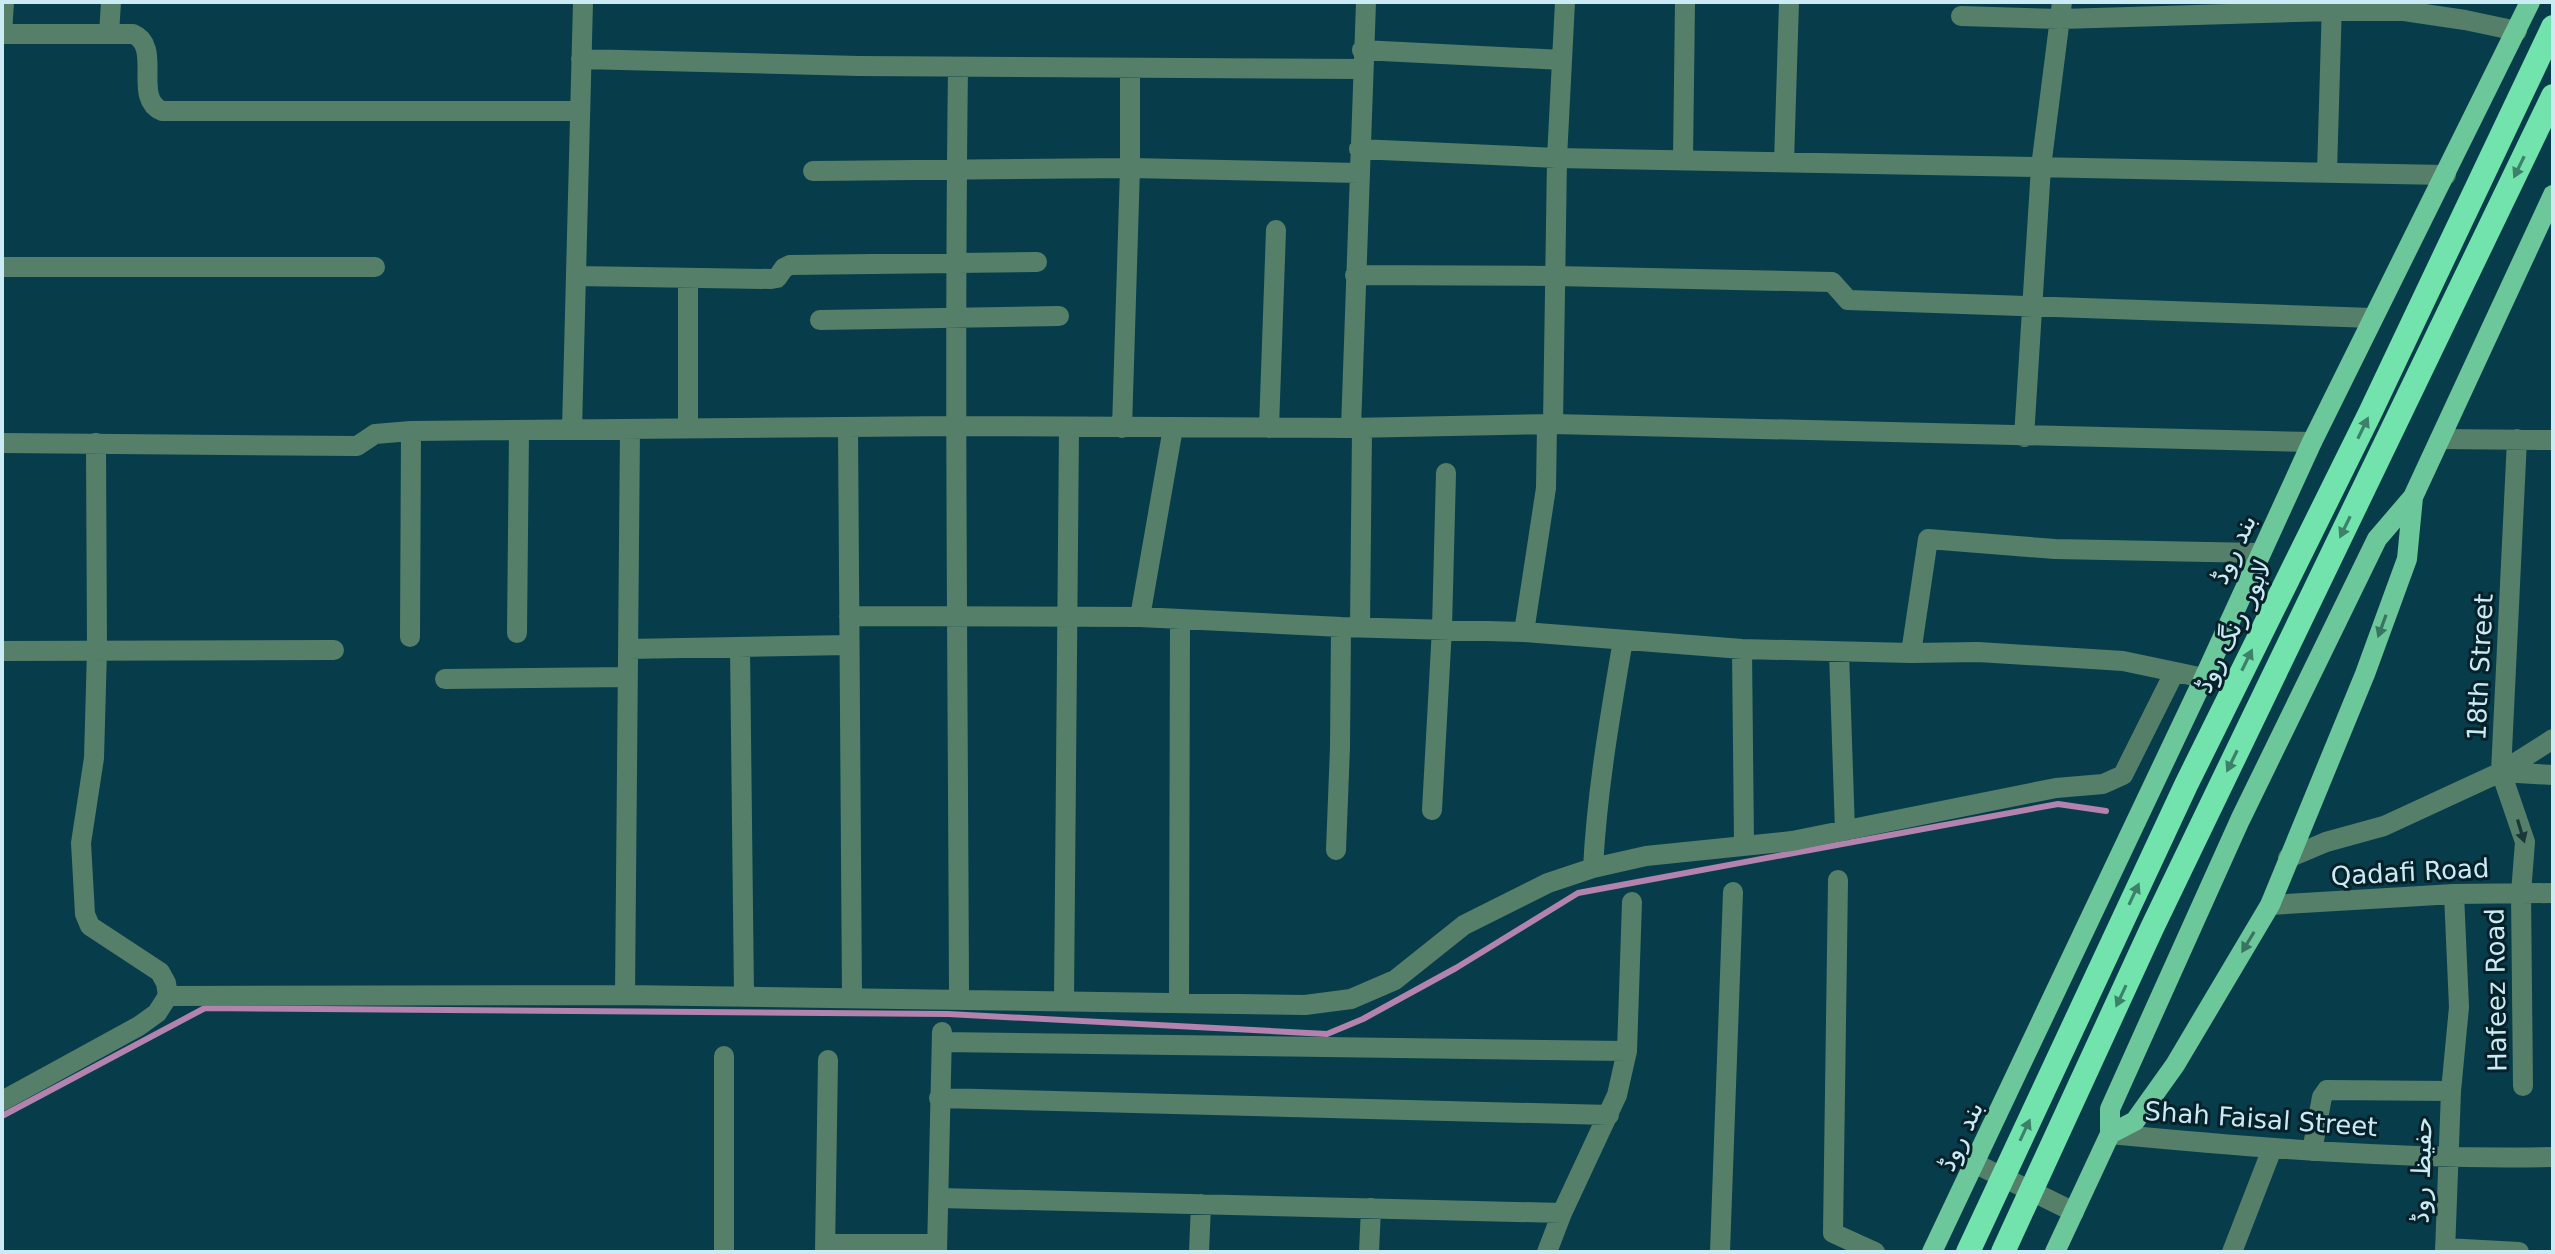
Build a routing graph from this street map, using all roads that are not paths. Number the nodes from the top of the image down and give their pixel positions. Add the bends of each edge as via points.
1 (4, 2) edge
2 (111, 2) edge
3 (583, 2) edge
4 (1366, 2) edge
5 (1565, 2) edge
6 (1685, 2) edge
7 (1789, 2) edge
8 (2530, 2) edge
9 (2332, 6) edge
10 (2062, 10) edge
11 (1961, 16) dead end
12 (2553, 27) edge
13 (2517, 31) junction
14 (109, 34) junction
15 (581, 59) junction
16 (1362, 60) junction
17 (1562, 60) junction
18 (958, 67) junction
19 (1130, 68) junction
20 (2553, 96) edge
21 (580, 111) junction
22 (1359, 149) junction
23 (1557, 158) junction
24 (1683, 160) junction
25 (1784, 162) junction
26 (2041, 167) junction
27 (1130, 168) junction
28 (957, 169) junction
29 (813, 171) dead end
30 (2327, 172) junction
31 (1358, 173) junction
32 (2446, 175) junction
33 (2553, 195) edge
34 (1276, 230) dead end
35 (956, 262) junction
36 (1037, 262) dead end
37 (2, 267) edge
38 (375, 267) dead end
39 (1355, 275) junction
40 (576, 276) junction
41 (1555, 276) junction
42 (688, 278) junction
43 (2031, 306) junction
44 (1059, 316) dead end
45 (956, 318) junction
46 (2373, 318) junction
47 (820, 320) dead end
48 (1550, 424) junction
49 (955, 426) junction
50 (848, 428) junction
51 (1069, 428) junction
52 (1122, 428) junction
53 (1173, 428) junction
54 (1269, 428) junction
55 (1356, 428) junction
56 (688, 429) junction
57 (572, 430) junction
58 (630, 430) junction
59 (411, 431) junction
60 (519, 431) junction
61 (2024, 437) junction
62 (2440, 439) junction
63 (2517, 439) junction
64 (2553, 440) edge
65 (2312, 442) junction
66 (2, 443) edge
67 (96, 443) junction
68 (1446, 473) dead end
69 (2413, 497) junction
70 (2259, 553) junction
71 (958, 615) junction
72 (849, 616) junction
73 (1068, 616) junction
74 (1140, 617) junction
75 (1180, 620) junction
76 (1350, 627) junction
77 (1442, 628) junction
78 (1524, 632) junction
79 (517, 633) dead end
80 (410, 637) dead end
81 (1623, 640) junction
82 (849, 645) junction
83 (740, 648) junction
84 (628, 649) junction
85 (1742, 649) junction
86 (97, 650) junction
87 (334, 650) dead end
88 (2, 651) edge
89 (1839, 652) junction
90 (1911, 653) junction
91 (2174, 673) junction
92 (628, 677) junction
93 (2204, 678) junction
94 (445, 679) dead end
95 (2553, 739) edge
96 (2501, 772) junction
97 (2553, 775) edge
98 (1432, 810) dead end
99 (1845, 831) junction
100 (1744, 844) junction
101 (1336, 850) dead end
102 (2288, 858) junction
103 (1593, 868) junction
104 (1838, 880) dead end
105 (1733, 892) dead end
106 (2521, 893) junction
107 (2553, 893) edge
108 (2454, 894) junction
109 (1632, 902) dead end
110 (2270, 905) junction
111 (625, 995) junction
112 (168, 996) junction
113 (744, 996) junction
114 (852, 998) junction
115 (959, 999) junction
116 (1064, 1000) junction
117 (1179, 1002) junction
118 (1627, 1051) junction
119 (724, 1056) dead end
120 (828, 1060) dead end
121 (2523, 1086) dead end
122 (2451, 1091) junction
123 (939, 1098) junction
124 (2, 1101) edge
125 (1609, 1115) junction
126 (2110, 1134) junction
127 (2272, 1149) junction
128 (2312, 1151) junction
129 (2553, 1157) edge
130 (2448, 1158) junction
131 (1976, 1164) junction
132 (940, 1198) junction
133 (1201, 1204) junction
134 (1371, 1208) junction
135 (2074, 1212) junction
136 (1562, 1213) junction
137 (825, 1248) edge
138 (937, 1248) edge
139 (2445, 1250) edge
140 (724, 1252) edge
141 (1199, 1252) edge
142 (1369, 1252) edge
143 (1547, 1252) edge
144 (1720, 1252) edge
145 (1875, 1252) edge
146 (1932, 1252) edge
147 (1968, 1252) edge
148 (2003, 1252) edge
149 (2055, 1252) edge
150 (2232, 1252) edge
151 (2519, 1252) edge

1 - 14 street via 2,34
2 - 14 street
3 - 15 street
4 - 16 street
5 - 17 street
6 - 24 street
7 - 25 street
8 - 13 main road, بند روڈ
9 - 10 street
9 - 13 street via 2404,11
9 - 30 street
10 - 11 street
10 - 26 street
147 -> 12 highway, لاہور رنگ روڈ, bridge via 2179,798
13 - 32 main road, بند روڈ
14 - 21 street via 141,37 150,100 162,111
15 - 18 street
15 - 21 street
16 - 17 street
16 - 19 street
16 - 22 street
17 - 23 street
18 - 19 street
18 - 28 street
19 - 27 street
20 -> 148 highway, bridge via 2152,928
21 - 40 street
22 - 23 street
22 - 31 street
23 - 24 street
23 - 41 street
24 - 25 street
25 - 26 street
26 - 30 street
26 - 43 street
27 - 28 street
27 - 31 street
27 - 52 street
28 - 29 street
28 - 35 street
30 - 32 street
31 - 39 street
32 - 46 main road, بند روڈ
33 - 62 main road
34 - 54 street
35 - 36 street
35 - 42 street via 790,265 771,279
35 - 45 street
37 - 38 street
39 - 41 street
39 - 55 street
40 - 42 street
40 - 57 street
41 - 43 street via 1832,282 1848,300
41 - 48 street
42 - 56 street
43 - 46 street
43 - 61 street
44 - 45 street
45 - 47 street
45 - 49 street
46 - 65 main road, بند روڈ
48 - 55 street
48 - 61 street
48 - 78 street
49 - 50 street
49 - 51 street
49 - 71 street
50 - 56 street
50 - 72 street
51 - 52 street
51 - 73 street
52 - 53 street
53 - 54 street
53 - 74 street
54 - 55 street
55 - 76 street
56 - 58 street
57 - 58 street
57 - 60 street
58 - 84 street
59 - 60 street
59 - 67 street via 375,434 357,446
59 - 80 street
60 - 79 street
61 - 65 street
62 - 63 street
62 - 69 main road
63 - 64 street
63 - 96 street, 18th Street
65 - 70 main road, بند روڈ
66 - 67 street
67 - 86 street
68 - 77 street
69 -> 102 main road via 2407,559
69 - 126 main road via 2377,539 2240,820 2110,1109
70 - 90 street via 2055,549 1928,539
70 - 93 main road, بند روڈ
71 - 72 street
71 - 73 street
71 - 115 street
72 - 82 street
73 - 74 street
73 - 116 street
74 - 75 street
75 - 76 street
75 - 117 street
76 - 77 street
76 - 101 street
77 - 78 street
77 - 98 street
78 - 81 street
81 - 85 street
81 - 103 street via 1603,759
82 - 83 street
82 - 114 street
83 - 84 street
83 - 113 street
84 - 92 street
85 - 89 street
85 - 100 street
86 - 87 street
86 - 88 street
86 - 112 street via 94,758 81,843 85,914 90,926 160,972
89 - 90 street
89 - 99 street
90 - 91 street via 2123,661
91 - 93 street
91 - 99 street via 2123,775 2103,784 2056,788
92 - 94 street
92 - 111 street
93 - 131 main road, بند روڈ
95 - 96 street
96 - 97 street
96 - 102 street via 2384,826
96 -> 106 street, 18th Street via 2525,842
99 - 100 street
100 - 103 street
102 - 110 main road
103 - 117 street via 1548,883 1464,925 1395,980 1351,999 1305,1005
104 - 145 street via 1833,1233
105 - 144 street
106 - 107 street, Qadafi Road
106 - 108 street, Qadafi Road
106 - 121 street, Hafeez Road
108 - 110 street, Qadafi Road
108 - 122 street, Hafeez Road via 2459,1007
109 - 118 street
110 -> 126 main road via 2175,1065 2135,1121
111 - 112 street
111 - 113 street
112 - 124 street via 139,1026
113 - 114 street
114 - 115 street
115 - 116 street
116 - 117 street
118 - 123 street via 942,1037
118 - 125 street
119 - 140 street
120 - 137 street
122 - 128 street via 2327,1090
122 - 130 street, حفیظ روڈ
123 - 125 street
123 - 132 street
125 - 136 street
126 - 127 street, Shah Faisal Street
126 - 135 main road
127 - 128 street, Shah Faisal Street
127 - 150 street
128 - 130 street, Shah Faisal Street
129 - 130 street, Shah Faisal Street
130 - 139 street, حفیظ روڈ
131 - 135 street
131 - 146 main road, بند روڈ
132 - 133 street
132 - 138 street
133 - 134 street
133 - 141 street
134 - 136 street
134 - 142 street
135 - 149 main road
136 - 143 street
137 - 138 street
139 - 151 street

